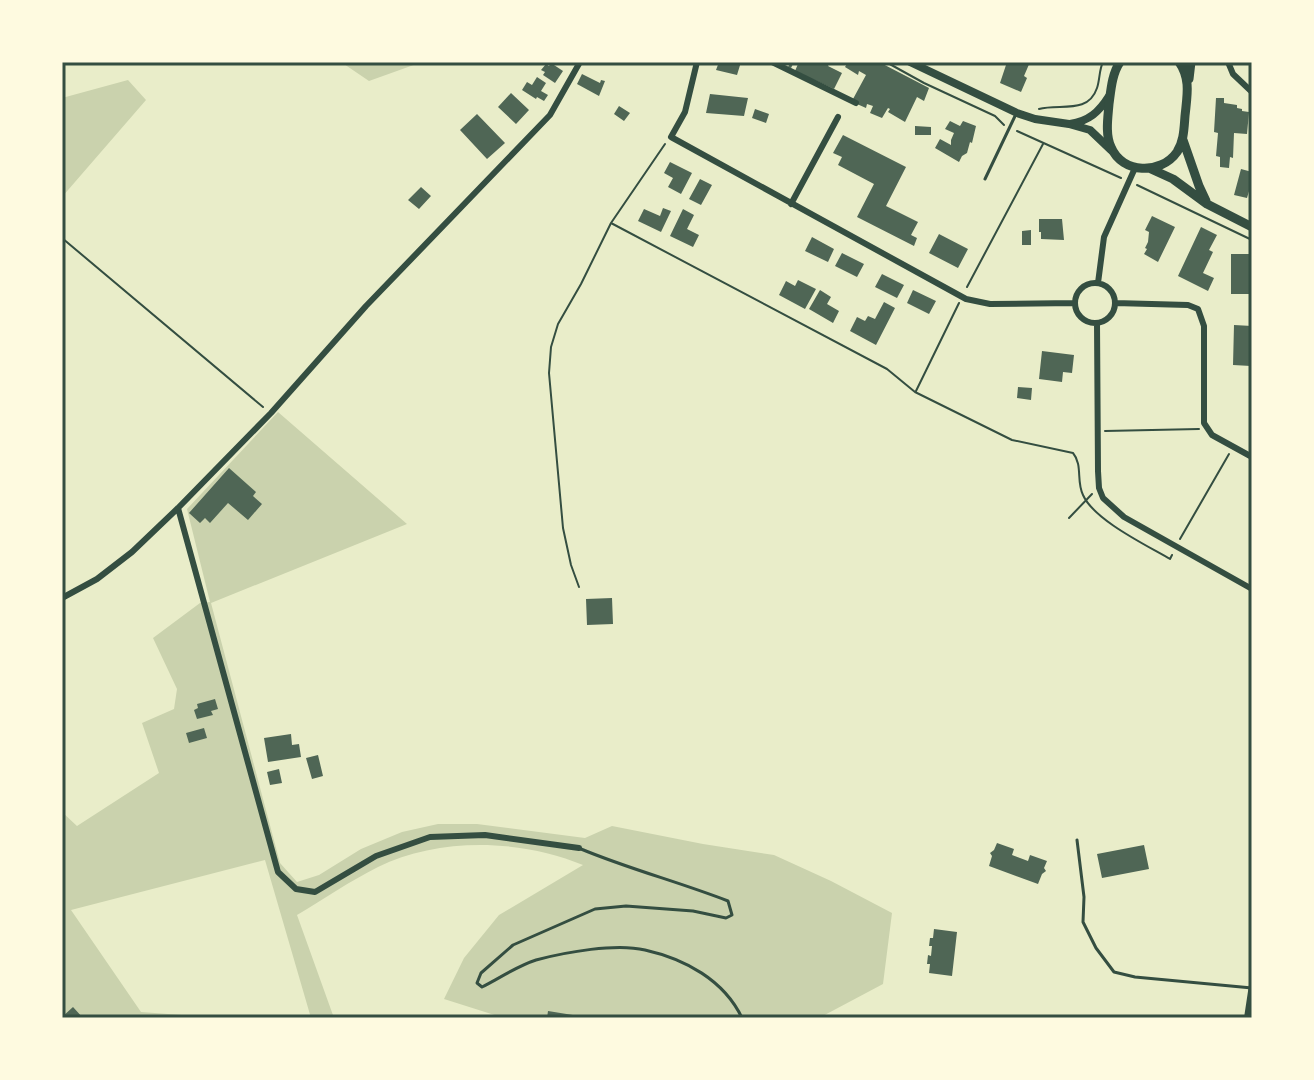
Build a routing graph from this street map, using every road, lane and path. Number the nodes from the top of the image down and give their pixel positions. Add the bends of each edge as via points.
1 (580, 62) edge
2 (697, 62) edge
3 (772, 62) edge
4 (886, 62) edge
5 (910, 62) edge
6 (1103, 62) edge
7 (1120, 62) edge
8 (1179, 62) edge
9 (1191, 62) edge
10 (1228, 62) edge
11 (1188, 83) junction
12 (1111, 92) junction
13 (1252, 92) edge
14 (856, 103) dead end
15 (1017, 113) junction
16 (838, 117) dead end
17 (1035, 119) junction
18 (1069, 124) junction
19 (1010, 127) junction
20 (671, 137) junction
21 (1031, 137) junction
22 (1183, 138) junction
23 (1044, 143) junction
24 (1113, 152) junction
25 (1135, 168) junction
26 (1151, 169) junction
27 (985, 179) dead end
28 (1129, 182) junction
29 (791, 204) junction
30 (1207, 204) junction
31 (611, 223) junction
32 (1252, 227) edge
33 (62, 238) edge
34 (1252, 240) edge
35 (1098, 283) junction
36 (962, 297) junction
37 (1075, 303) junction
38 (1115, 303) junction
39 (1097, 323) junction
40 (915, 392) junction
41 (271, 413) junction
42 (1208, 429) junction
43 (1097, 431) junction
44 (1233, 446) junction
45 (1252, 457) edge
46 (1099, 488) junction
47 (1086, 501) junction
48 (178, 508) junction
49 (1069, 518) dead end
50 (1177, 546) junction
51 (579, 587) dead end
52 (1252, 589) edge
53 (62, 598) edge
54 (1077, 840) dead end
55 (579, 848) joint
56 (1252, 986) edge
57 (742, 1018) edge
58 (1247, 1018) edge

1 - 41 street via 550,115
2 - 20 street via 685,112
3 - 14 street
4 - 19 path
5 - 15 street
6 - 17 path via 1090,101 1039,108
7 - 12 main road
8 - 11 main road
9 - 11 main road
10 - 13 street
11 - 22 main road
12 - 18 street via 1091,118
12 - 24 main road via 1108,138
15 - 17 street
15 - 19 lane
16 - 29 street
17 - 18 street
17 - 21 path
18 - 24 street via 1094,133
19 - 21 path
19 - 27 lane
20 - 29 street
20 - 31 path
21 - 23 path
22 - 26 main road via 1170,160
22 - 30 main road
23 - 28 path
23 - 36 path
24 - 25 main road
25 - 26 main road
25 - 28 street
26 - 30 main road
28 - 34 path
28 - 35 street via 1104,237
29 - 36 street
30 - 32 main road
31 - 40 path via 887,369
31 - 51 path via 551,347 563,528
33 - 41 path
35 - 37 street via 1084,286
35 - 38 street via 1112,292
36 - 37 street via 990,304
36 - 40 path
37 - 39 street via 1079,315
38 - 39 street via 1107,318
38 - 42 street via 1198,309 1204,326
39 - 43 street
40 - 47 path via 1012,440 1073,453
41 - 48 street
42 - 43 path
42 - 44 street
43 - 46 street
44 - 45 street
44 - 50 path
46 - 47 path
46 - 50 street via 1124,517
47 - 49 path
47 - 50 path via 1122,531 1170,559
48 - 53 street via 122,560
48 - 55 street via 278,872 296,889 315,892 376,856 430,837 485,835
50 - 52 street
54 - 56 lane via 1083,922 1114,972
55 - 57 lane via 728,901 732,915 626,906 595,909 513,945 477,983 482,987 537,960 590,949 643,950 698,970 719,986
56 - 58 street

